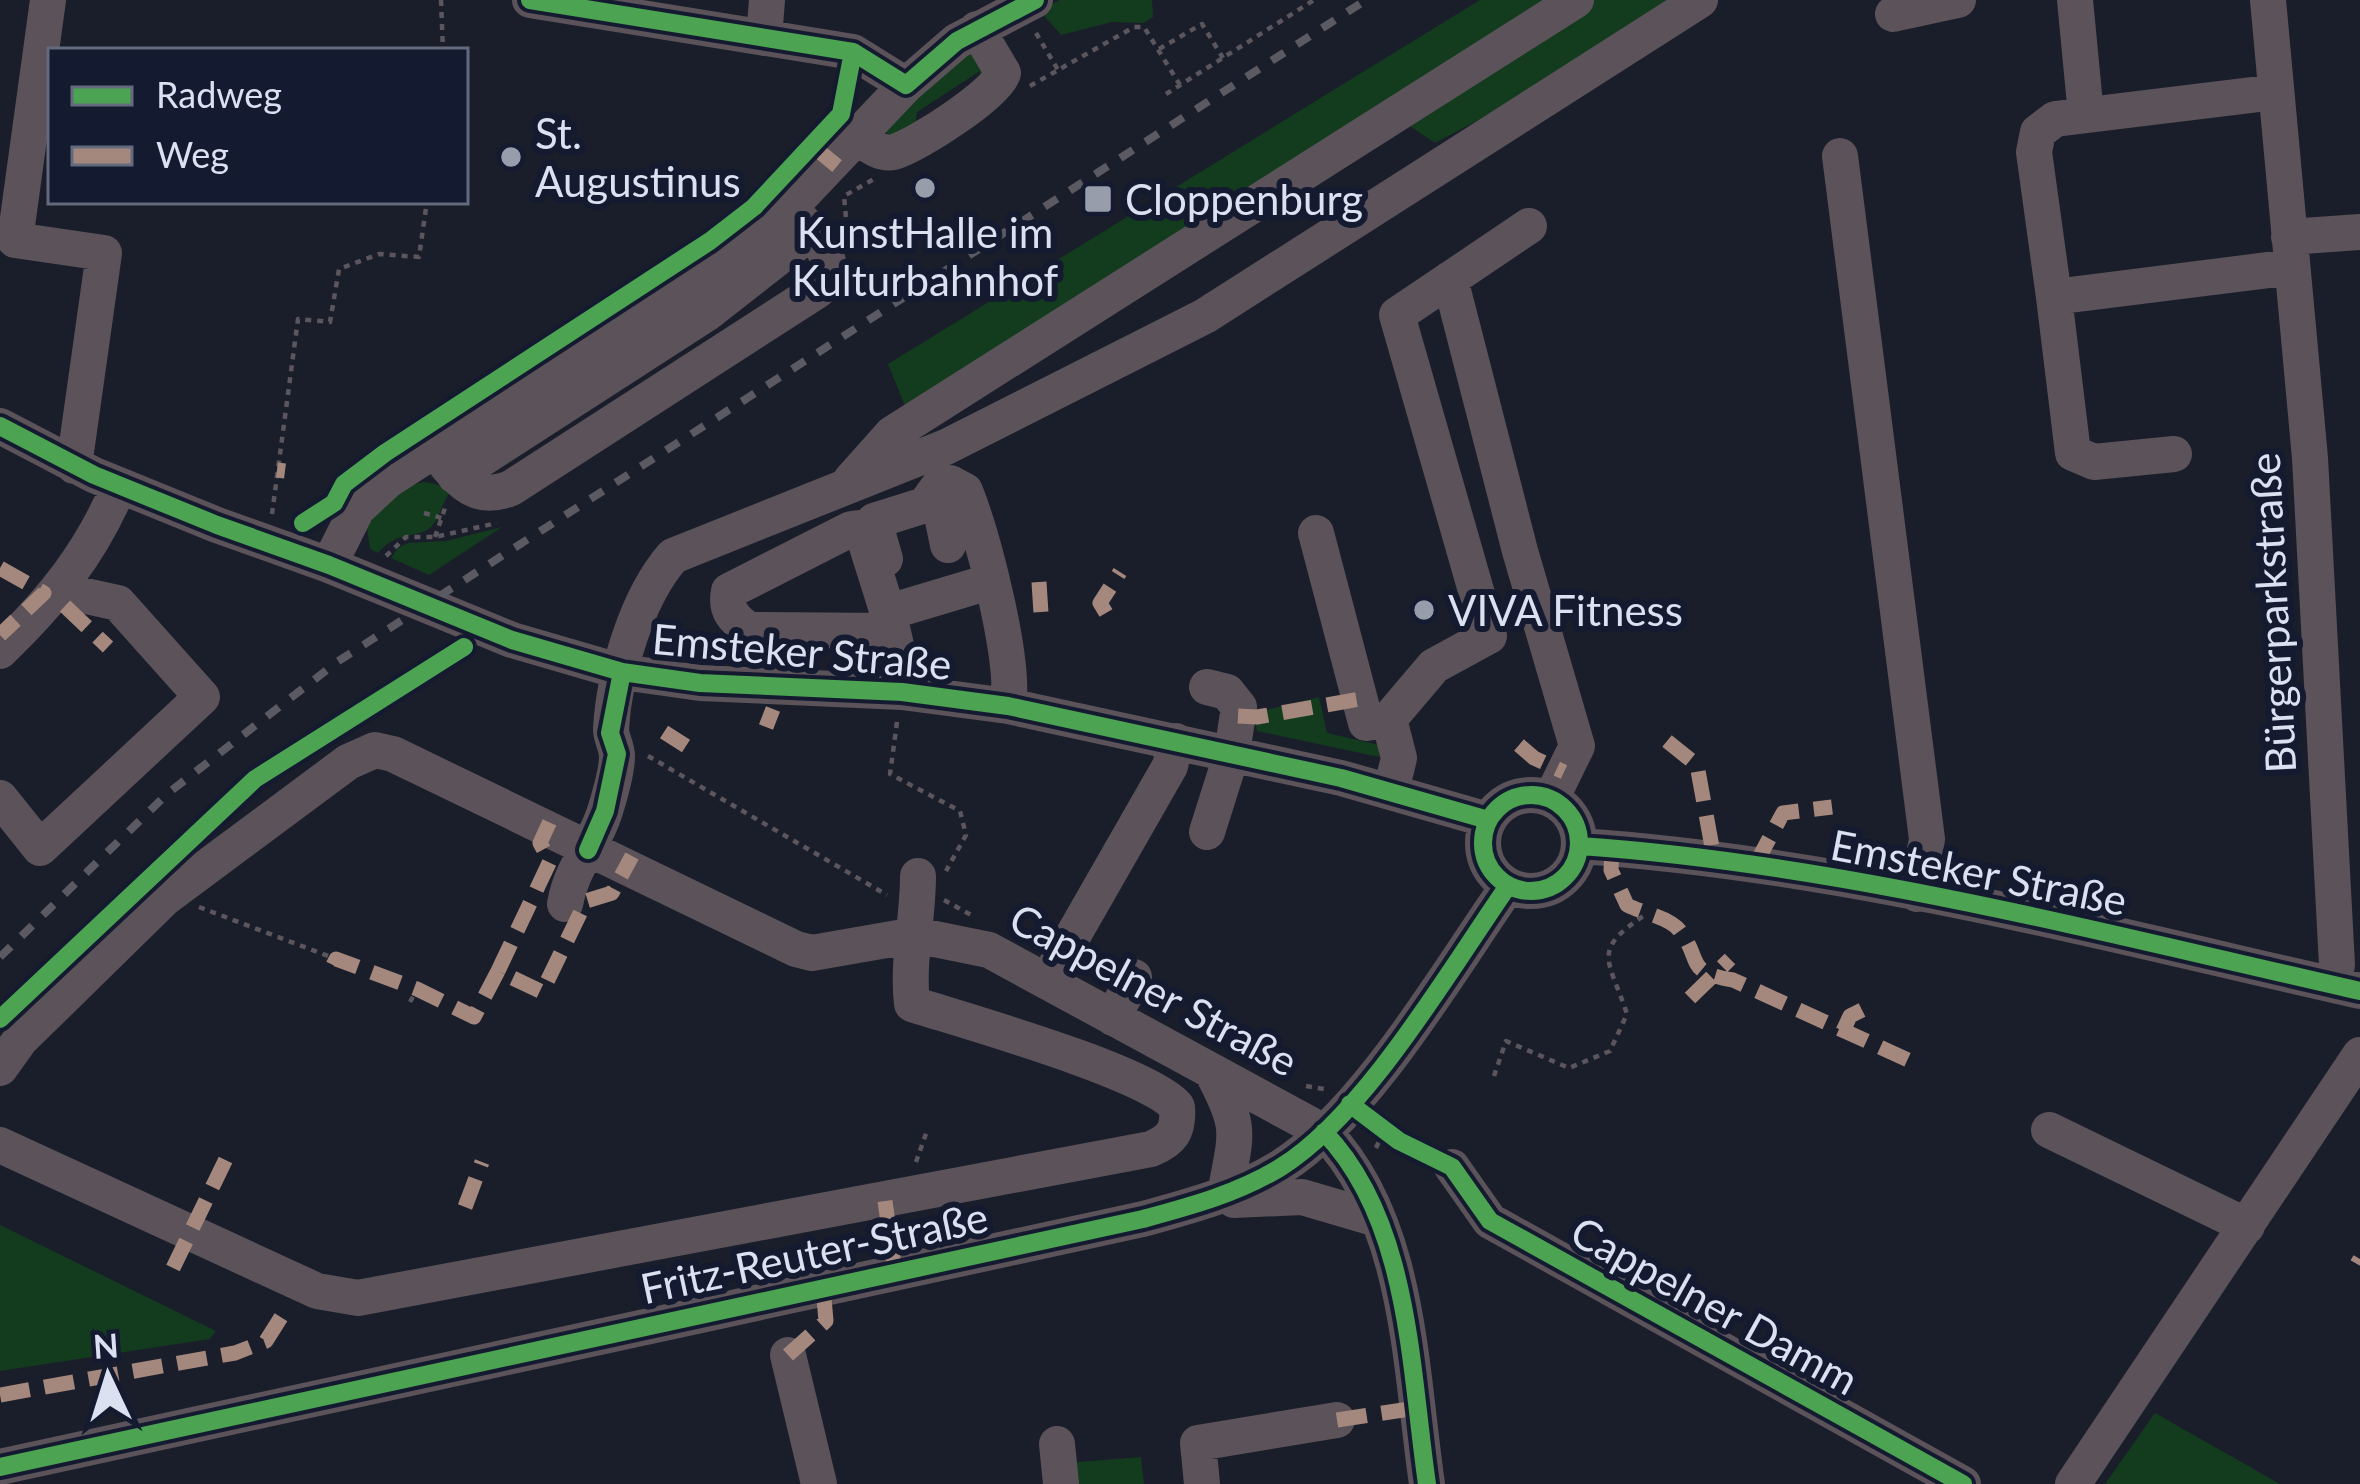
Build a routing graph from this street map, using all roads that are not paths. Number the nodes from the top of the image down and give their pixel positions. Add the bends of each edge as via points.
1 (48, 0) edge
2 (530, 0) edge
3 (767, 0) edge
4 (1576, 0) edge
5 (1700, 0) edge
6 (1958, 0) edge
7 (2075, 0) edge
8 (2268, 0) edge
9 (1027, 3) edge
10 (1893, 14) dead end
11 (977, 29) junction
12 (764, 38) junction
13 (905, 85) junction
14 (2276, 92) junction
15 (2086, 115) junction
16 (1378, 128) junction
17 (858, 138) junction
18 (1840, 156) dead end
19 (1415, 180) junction
20 (801, 220) junction
21 (1529, 226) dead end
22 (2360, 232) edge
23 (2291, 252) junction
24 (1450, 279) junction
25 (2054, 297) junction
26 (0, 426) edge
27 (2174, 454) dead end
28 (445, 463) junction
29 (74, 466) junction
30 (848, 483) junction
31 (119, 487) junction
32 (1316, 532) dead end
33 (329, 565) junction
34 (966, 573) junction
35 (64, 585) junction
36 (891, 607) junction
37 (0, 650) edge
38 (635, 673) junction
39 (1207, 687) dead end
40 (902, 692) junction
41 (1008, 706) junction
42 (1389, 718) junction
43 (1176, 741) junction
44 (1232, 753) junction
45 (1391, 791) junction
46 (0, 798) edge
47 (1551, 799) junction
48 (1488, 820) junction
49 (1207, 832) dead end
50 (1580, 846) junction
51 (588, 850) junction
52 (1508, 886) junction
53 (1917, 894) junction
54 (926, 897) junction
55 (565, 904) dead end
56 (1134, 976) dead end
57 (1047, 981) junction
58 (2345, 987) edge
59 (1113, 1018) junction
60 (2360, 1055) edge
61 (0, 1068) edge
62 (1212, 1072) junction
63 (2048, 1130) dead end
64 (1324, 1132) junction
65 (0, 1144) edge
66 (1452, 1167) dead end
67 (1214, 1199) junction
68 (1377, 1219) junction
69 (2247, 1226) junction
70 (788, 1354) dead end
71 (1337, 1420) dead end
72 (1057, 1444) dead end
73 (0, 1467) edge
74 (819, 1484) edge
75 (1061, 1484) edge
76 (1202, 1484) edge
77 (1427, 1484) edge
78 (1963, 1484) edge
79 (2072, 1484) edge

1 - 29 street via 15,240 104,253
2 - 12 street
3 - 12 street
4 - 16 street
5 - 19 street
6 - 10 street
7 - 15 street
8 - 14 street, Bürgerparkstraße
9 - 11 street
11 - 13 street
11 - 17 street via 1003,73 1000,83 895,152
12 - 13 street via 853,52
13 - 17 street
14 - 15 street
14 - 23 street, Bürgerparkstraße
15 - 25 street via 2055,118 2038,132 2034,152
16 - 19 street
16 - 30 street via 892,434
17 - 20 street
18 - 53 street via 1928,839
19 - 30 street via 1204,316 946,447
20 - 28 street via 759,240
20 - 28 street via 829,262 818,290 511,488 475,493
21 - 24 street
22 - 23 street
23 - 25 street
23 - 58 street, Bürgerparkstraße via 2337,965
24 - 42 street via 1397,315 1489,636 1434,665
24 - 47 street via 1577,746
25 - 27 street via 2073,453 2094,462
26 - 29 street, Emsteker Straße
28 - 33 street via 363,502
29 - 31 street, Emsteker Straße
30 - 38 street via 673,556 650,582
31 - 33 street, Emsteker Straße
31 - 35 street
32 - 42 street via 1366,723
33 - 38 street, Emsteker Straße via 512,640
34 - 36 street
34 - 36 street via 965,491 938,487 925,505 874,521
34 - 41 street via 1012,684
35 - 37 street
35 - 46 street via 118,603 202,697 40,848
36 - 36 street via 749,630 726,604 729,591 859,528
36 - 40 street
38 - 40 street, Emsteker Straße
38 - 51 street via 610,733 632,755
39 - 44 street via 1227,692 1239,707
40 - 41 street, Emsteker Straße
41 - 43 street, Emsteker Straße
42 - 45 street via 1399,758
43 - 44 street, Emsteker Straße
43 - 57 street via 1170,766
44 - 45 street, Emsteker Straße
44 - 49 street
45 - 48 street, Emsteker Straße
47 - 48 street via 1522,795
47 - 50 street via 1573,818
48 - 52 street via 1482,850
50 - 52 street via 1572,870 1552,887
50 - 53 street, Emsteker Straße via 1714,858
51 - 54 street, Cappelner Straße via 812,953
51 - 55 street
51 - 61 street, Cappelner Straße via 393,754 361,754 174,891
52 - 64 street, Fritz-Reuter-Straße via 1387,1059
53 - 58 street, Emsteker Straße
54 - 57 street, Cappelner Straße via 989,950
54 - 65 street via 908,967 912,1004 1160,1091 1177,1107 1174,1134 1151,1149 1104,1159 358,1298 317,1291
56 - 59 street
57 - 59 street, Cappelner Straße
59 - 62 street, Cappelner Straße
60 - 69 street
62 - 64 street, Cappelner Straße
62 - 67 street via 1237,1126
63 - 69 street
64 - 67 street, Fritz-Reuter-Straße via 1288,1163
64 - 68 street, Cappelner Straße
66 - 78 street, Cappelner Damm via 1490,1221
67 - 68 street via 1302,1197
67 - 73 street, Fritz-Reuter-Straße
68 - 77 street, Cappelner Straße via 1400,1298
69 - 79 street
70 - 74 street
71 - 76 street via 1198,1443
72 - 75 street

